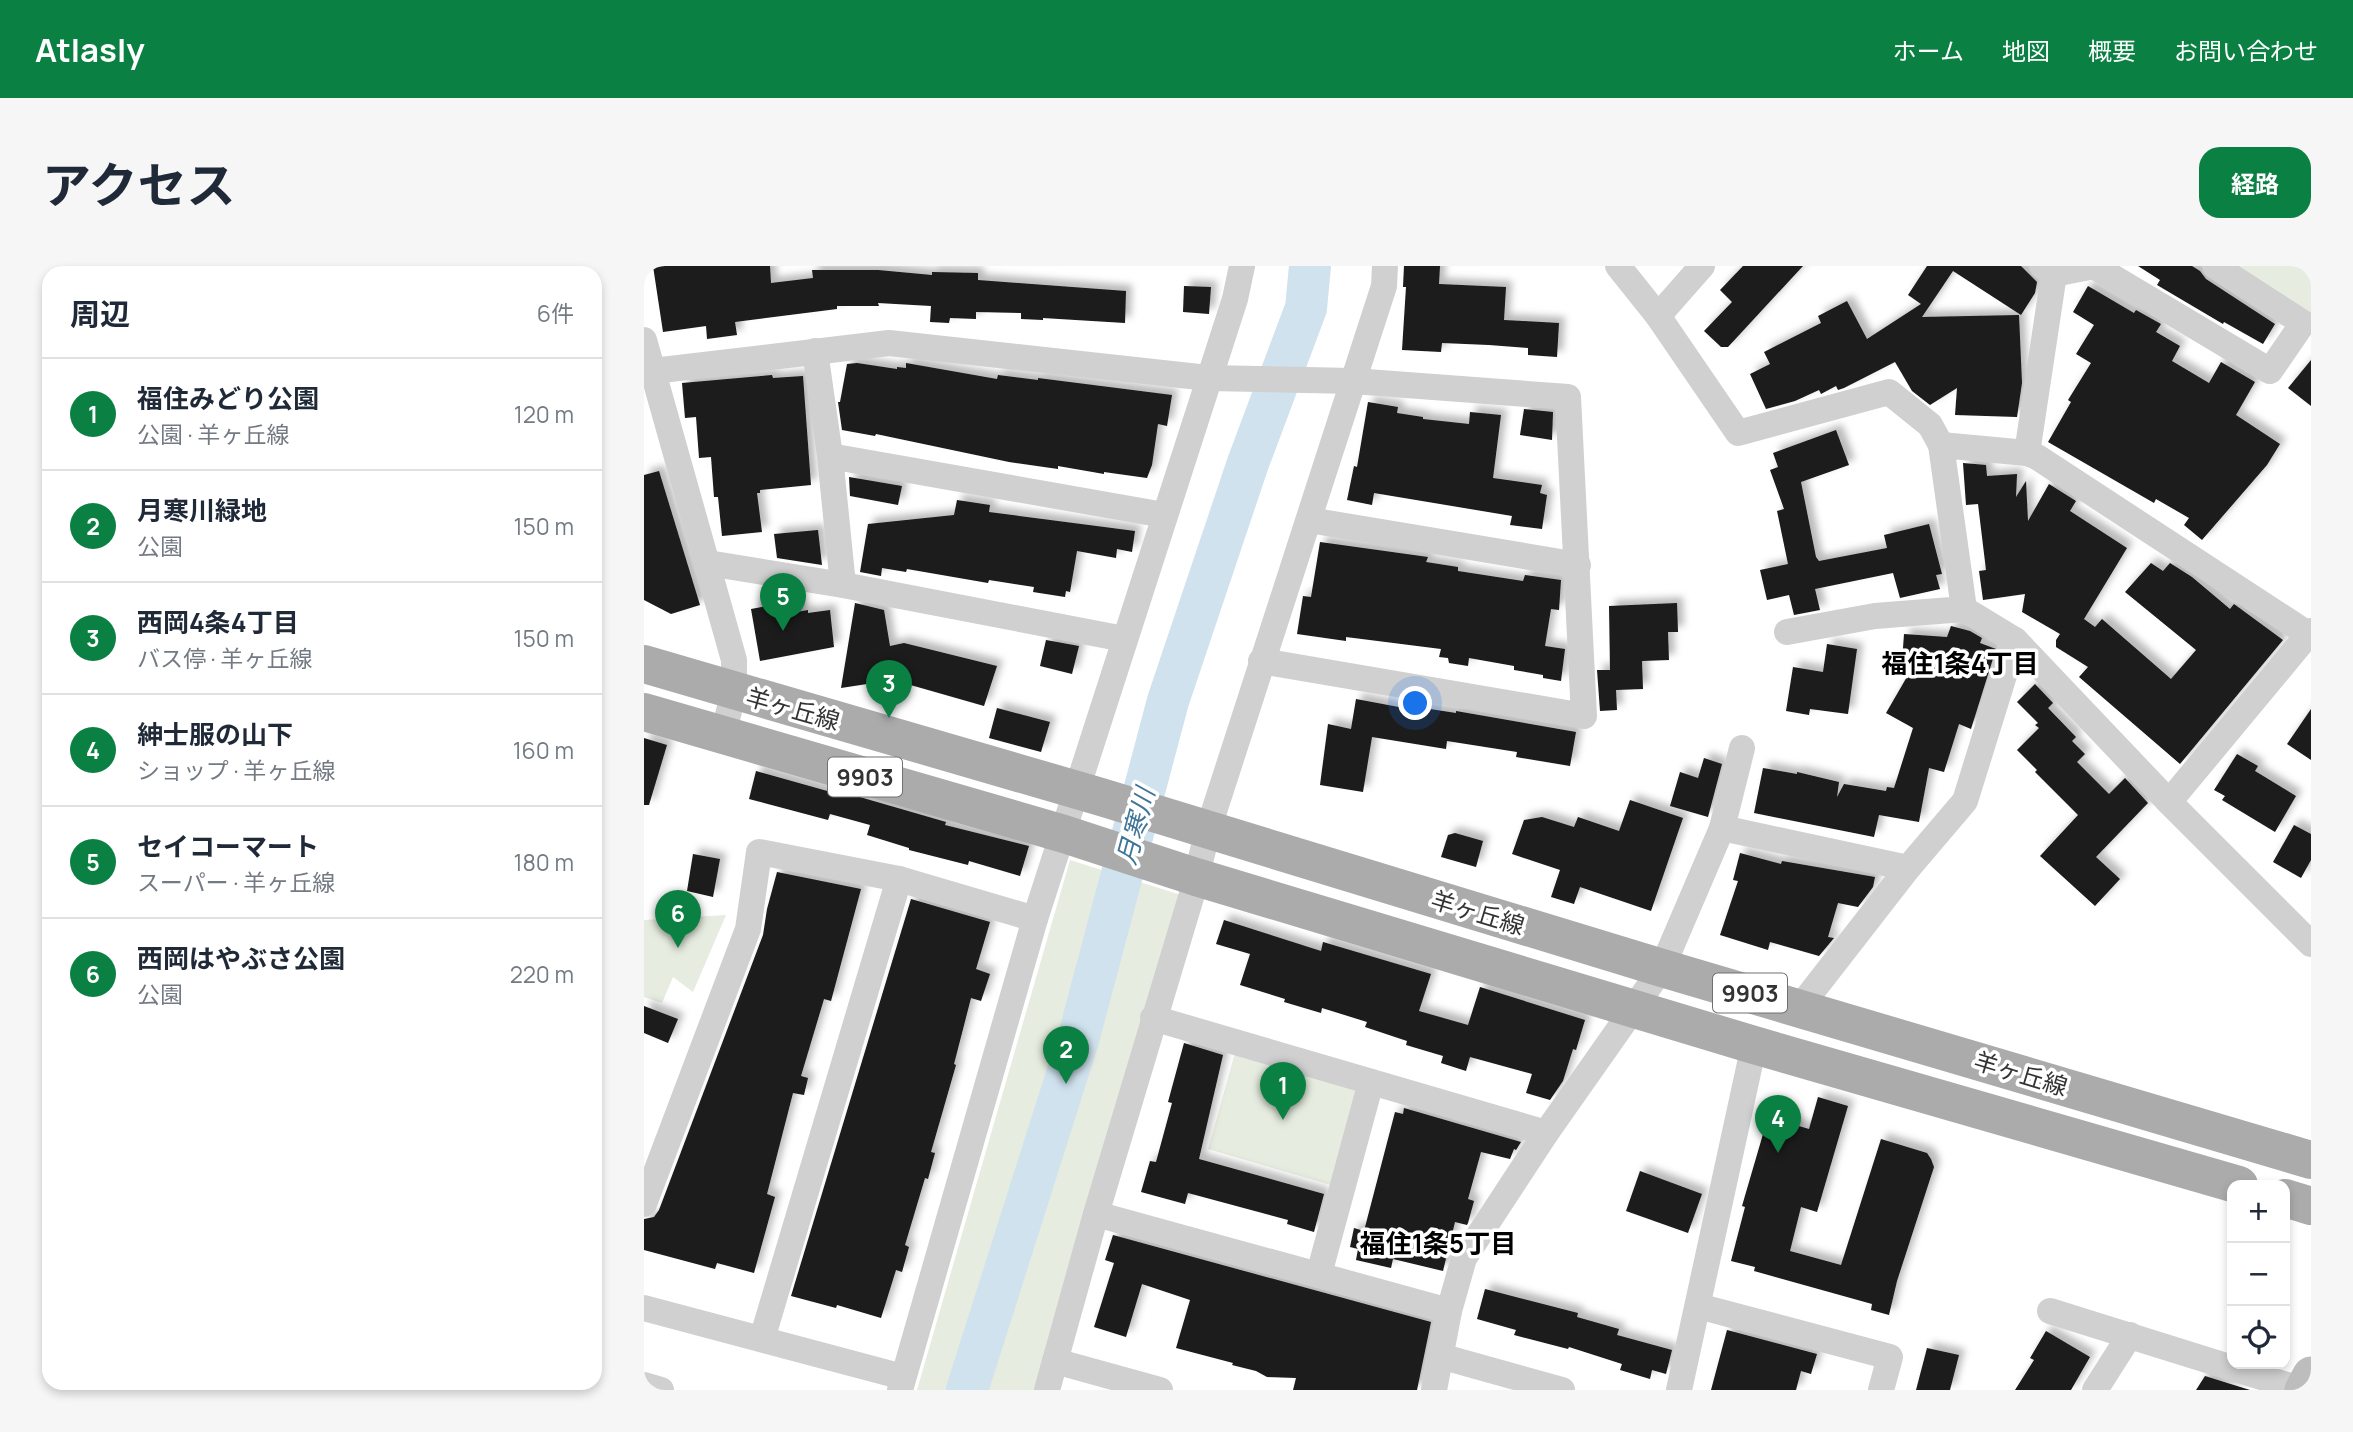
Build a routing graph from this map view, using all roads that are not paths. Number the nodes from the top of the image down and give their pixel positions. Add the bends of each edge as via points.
1 (1242, 266) edge
2 (1385, 266) edge
3 (1618, 266) edge
4 (1702, 266) edge
5 (2094, 266) edge
6 (2215, 266) edge
7 (2048, 270) edge
8 (1658, 316) junction
9 (644, 340) edge
10 (815, 351) junction
11 (653, 371) junction
12 (1218, 379) junction
13 (1353, 381) junction
14 (1941, 445) junction
15 (2027, 453) junction
16 (830, 456) junction
17 (1164, 515) junction
18 (1309, 520) junction
19 (708, 563) junction
20 (1578, 565) junction
21 (843, 585) junction
22 (1964, 609) junction
23 (1787, 632) dead end
24 (2310, 632) edge
25 (1124, 639) junction
26 (2015, 640) junction
27 (1261, 661) junction
28 (644, 664) edge
29 (734, 691) junction
30 (644, 712) edge
31 (723, 736) junction
32 (1742, 748) dead end
33 (1089, 794) junction
34 (2169, 802) junction
35 (1199, 827) junction
36 (1722, 828) junction
37 (1075, 838) junction
38 (1908, 868) junction
39 (1189, 874) junction
40 (899, 879) junction
41 (1035, 919) junction
42 (2311, 944) edge
43 (1662, 968) junction
44 (1800, 1007) junction
45 (1633, 1008) junction
46 (1153, 1018) junction
47 (1754, 1045) junction
48 (1371, 1082) junction
49 (1546, 1133) junction
50 (2311, 1160) edge
51 (2227, 1182) edge
52 (2290, 1200) edge
53 (644, 1203) edge
54 (2311, 1206) edge
55 (1096, 1214) junction
56 (1319, 1274) junction
57 (1698, 1306) junction
58 (644, 1308) edge
59 (1449, 1311) junction
60 (2050, 1311) dead end
61 (2130, 1335) junction
62 (762, 1339) junction
63 (1440, 1356) junction
64 (1055, 1361) junction
65 (2311, 1375) edge
66 (901, 1383) edge
67 (644, 1385) edge
68 (662, 1390) edge
69 (1047, 1390) edge
70 (1160, 1390) edge
71 (1434, 1390) edge
72 (1562, 1390) edge
73 (1679, 1390) edge
74 (1881, 1390) edge
75 (2095, 1390) edge
76 (2303, 1390) edge

1 - 12 street
2 - 13 street via 1384,286
3 - 8 street
4 - 8 street
5 - 6 street via 2270,371 2302,323
5 - 7 street
7 - 15 street
8 - 14 street via 1738,433 1889,392 1930,425
9 - 11 street
10 - 11 street
10 - 12 street via 889,343
10 - 16 street
11 - 19 street
12 - 13 street
12 - 17 street
13 - 18 street
13 - 20 street via 1568,397
14 - 15 street
14 - 22 street
15 - 24 street
16 - 17 street
16 - 21 street
17 - 25 street
18 - 20 street
18 - 27 street
19 - 21 street
19 - 29 street via 734,660
20 - 27 street via 1584,716
21 - 25 street
22 - 23 street via 1875,616
22 - 26 street
24 - 34 street
25 - 33 street
26 - 34 street
26 - 38 street via 1965,801
27 - 35 street
28 - 29 main road, 羊ヶ丘線 / 9903
29 - 31 street
29 - 33 main road, 羊ヶ丘線 / 9903
30 - 31 main road, 羊ヶ丘線 / 9903
31 - 37 main road, 羊ヶ丘線 / 9903
32 - 36 street
33 - 35 main road, 羊ヶ丘線 / 9903
33 - 37 street
34 - 42 street
35 - 39 street
35 - 43 main road, 羊ヶ丘線 / 9903
36 - 38 street
36 - 43 street
37 - 39 main road, 羊ヶ丘線 / 9903
37 - 41 street
38 - 44 street
39 - 45 main road, 羊ヶ丘線 / 9903
39 - 46 street
40 - 41 street
40 - 53 street via 759,852 748,929
40 - 62 street
41 - 66 street
43 - 44 main road, 羊ヶ丘線 / 9903
43 - 45 street
44 - 50 main road, 羊ヶ丘線 / 9903
45 - 47 main road, 羊ヶ丘線 / 9903
45 - 49 street
46 - 48 street
46 - 55 street
47 - 51 main road, 羊ヶ丘線 / 9903
47 - 57 street
48 - 49 street
48 - 56 street
49 - 59 street via 1464,1258
52 - 54 main road
55 - 56 street
55 - 64 street
56 - 59 street
57 - 73 street
57 - 74 street via 1890,1357
58 - 62 street
59 - 63 street
60 - 61 street
61 - 75 street
61 - 76 street
62 - 66 street
63 - 71 street
63 - 72 street
64 - 69 street
64 - 70 street
65 - 76 street
67 - 68 street

